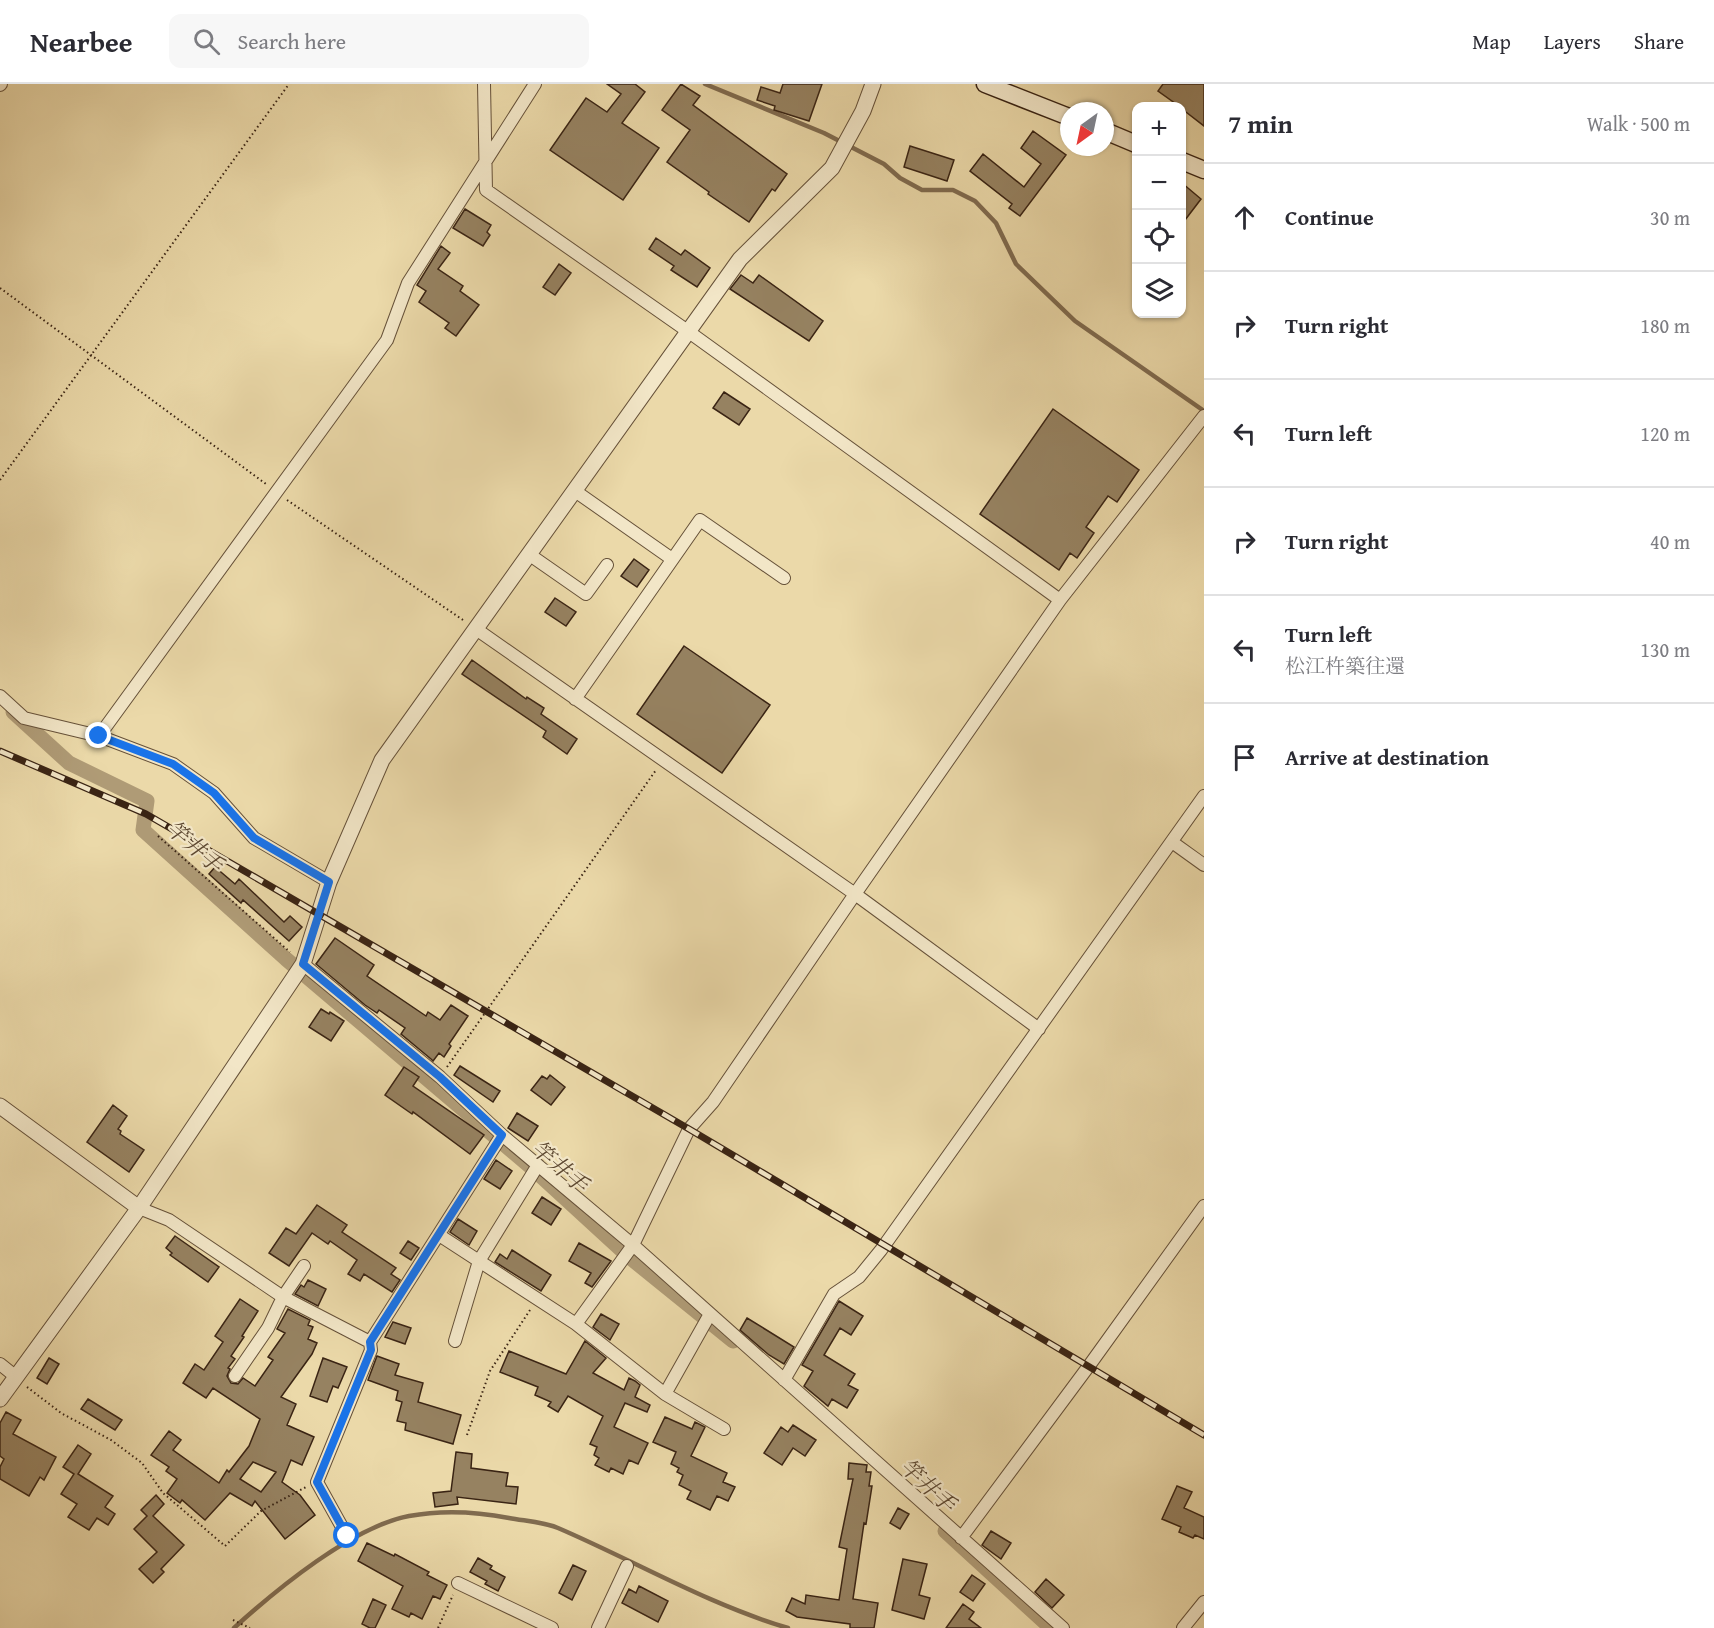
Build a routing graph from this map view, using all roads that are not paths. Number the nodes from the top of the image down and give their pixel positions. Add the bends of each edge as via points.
1 (484, 84) edge
2 (535, 84) edge
3 (873, 84) edge
4 (985, 84) edge
5 (1060, 113) edge
6 (1114, 135) edge
7 (1132, 142) edge
8 (486, 158) junction
9 (1186, 163) edge
10 (1204, 170) edge
11 (689, 332) junction
12 (1204, 417) edge
13 (575, 490) junction
14 (530, 555) junction
15 (672, 559) junction
16 (607, 565) dead end
17 (784, 578) dead end
18 (1060, 600) junction
19 (476, 629) junction
20 (0, 696) edge
21 (575, 699) junction
22 (99, 736) junction
23 (1204, 796) edge
24 (1172, 842) junction
25 (1204, 865) edge
26 (329, 882) junction
27 (855, 894) junction
28 (303, 964) junction
29 (1040, 1029) junction
30 (0, 1106) edge
31 (502, 1135) junction
32 (538, 1165) junction
33 (1204, 1206) edge
34 (139, 1208) junction
35 (439, 1234) junction
36 (633, 1245) junction
37 (479, 1261) junction
38 (304, 1266) dead end
39 (283, 1297) junction
40 (710, 1314) junction
41 (576, 1324) junction
42 (454, 1341) dead end
43 (370, 1342) junction
44 (0, 1364) edge
45 (15, 1376) junction
46 (235, 1376) dead end
47 (784, 1380) junction
48 (664, 1394) junction
49 (0, 1399) edge
50 (724, 1429) dead end
51 (347, 1536) dead end
52 (961, 1538) junction
53 (627, 1566) dead end
54 (458, 1583) road end
55 (1204, 1602) edge
56 (552, 1628) edge
57 (598, 1628) edge
58 (1063, 1628) edge
59 (1183, 1628) edge

1 - 8 street
2 - 8 street
3 - 11 street via 832,168 740,260
4 - 5 main road
6 - 7 main road
8 - 11 street via 486,190
8 - 22 street via 408,283 387,340
9 - 10 main road
11 - 13 street
11 - 18 street
12 - 18 street
13 - 14 street
13 - 15 street
14 - 16 street via 586,594
14 - 19 street
15 - 17 street via 700,520
15 - 21 street
18 - 27 street
19 - 21 street
19 - 26 street via 382,760
20 - 22 street via 24,718
21 - 27 street
22 - 26 street via 173,764 214,793 254,838
23 - 24 street
24 - 25 street
24 - 29 street
26 - 28 street
27 - 29 street
27 - 36 street via 713,1102 689,1129
28 - 31 street via 440,1077
28 - 34 street
29 - 47 street via 881,1250 859,1278 834,1294
30 - 34 street
31 - 32 street
31 - 35 street
32 - 36 street
32 - 37 street
33 - 52 street
34 - 39 street via 169,1220
34 - 45 street
35 - 37 street
35 - 43 street
36 - 40 street
36 - 41 street
37 - 41 street
37 - 42 street
38 - 39 street
39 - 43 street
39 - 46 street via 268,1328
40 - 47 street
40 - 48 street
41 - 48 street
43 - 51 street via 371,1350 317,1482
44 - 45 street
45 - 49 street
47 - 52 street
48 - 50 street
52 - 58 street
53 - 57 street
54 - 56 street
55 - 59 street

